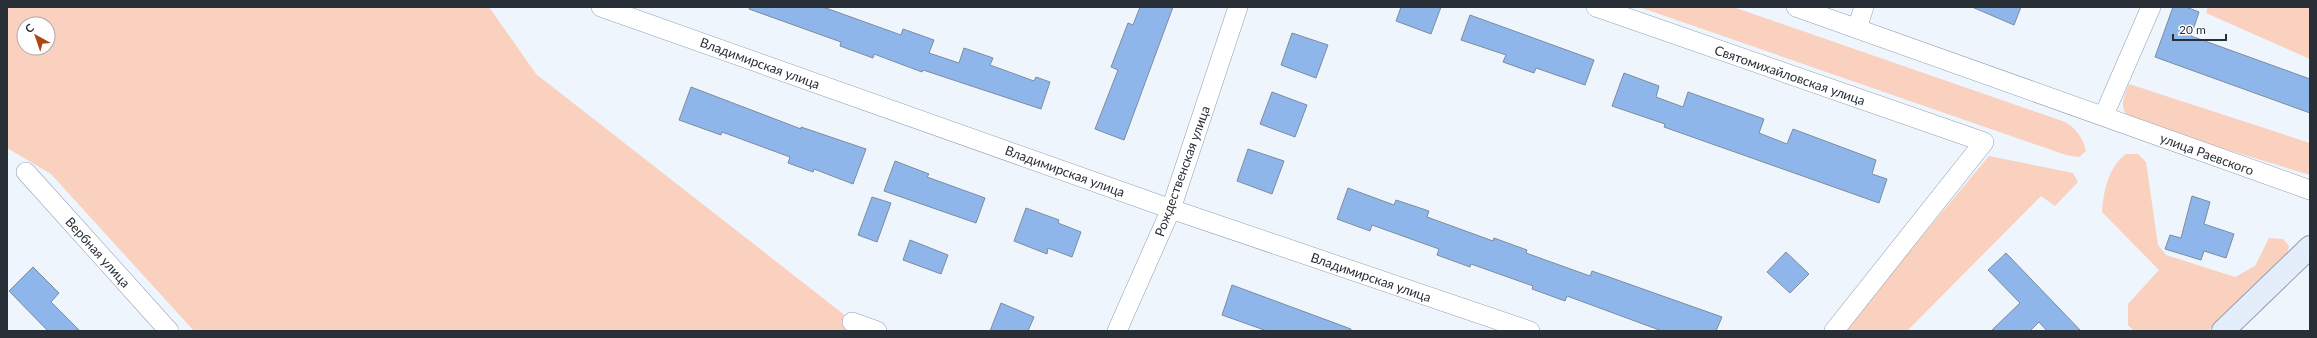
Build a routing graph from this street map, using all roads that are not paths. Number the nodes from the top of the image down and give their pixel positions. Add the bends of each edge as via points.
1 (601, 7) edge
2 (1238, 7) edge
3 (1596, 7) edge
4 (1796, 7) edge
5 (1864, 7) edge
6 (2151, 7) edge
7 (1857, 28) junction
8 (2104, 116) junction
9 (26, 172) dead end
10 (2310, 190) edge
11 (1171, 209) junction
12 (2310, 247) edge
13 (852, 322) dead end
14 (169, 331) edge
15 (877, 331) edge
16 (1117, 331) edge
17 (1530, 331) edge
18 (1834, 331) edge
19 (2223, 331) edge

1 - 11 street, Владимирская улица
2 - 11 street, Рождественская улица
3 - 18 street, Святомихайловская улица via 1984,142
4 - 7 street
5 - 7 street
6 - 8 street
7 - 8 street
8 - 10 street, улица Раевского
9 - 14 street, Вербная улица
11 - 16 street, Рождественская улица
11 - 17 street, Владимирская улица
12 - 19 main road
13 - 15 street

